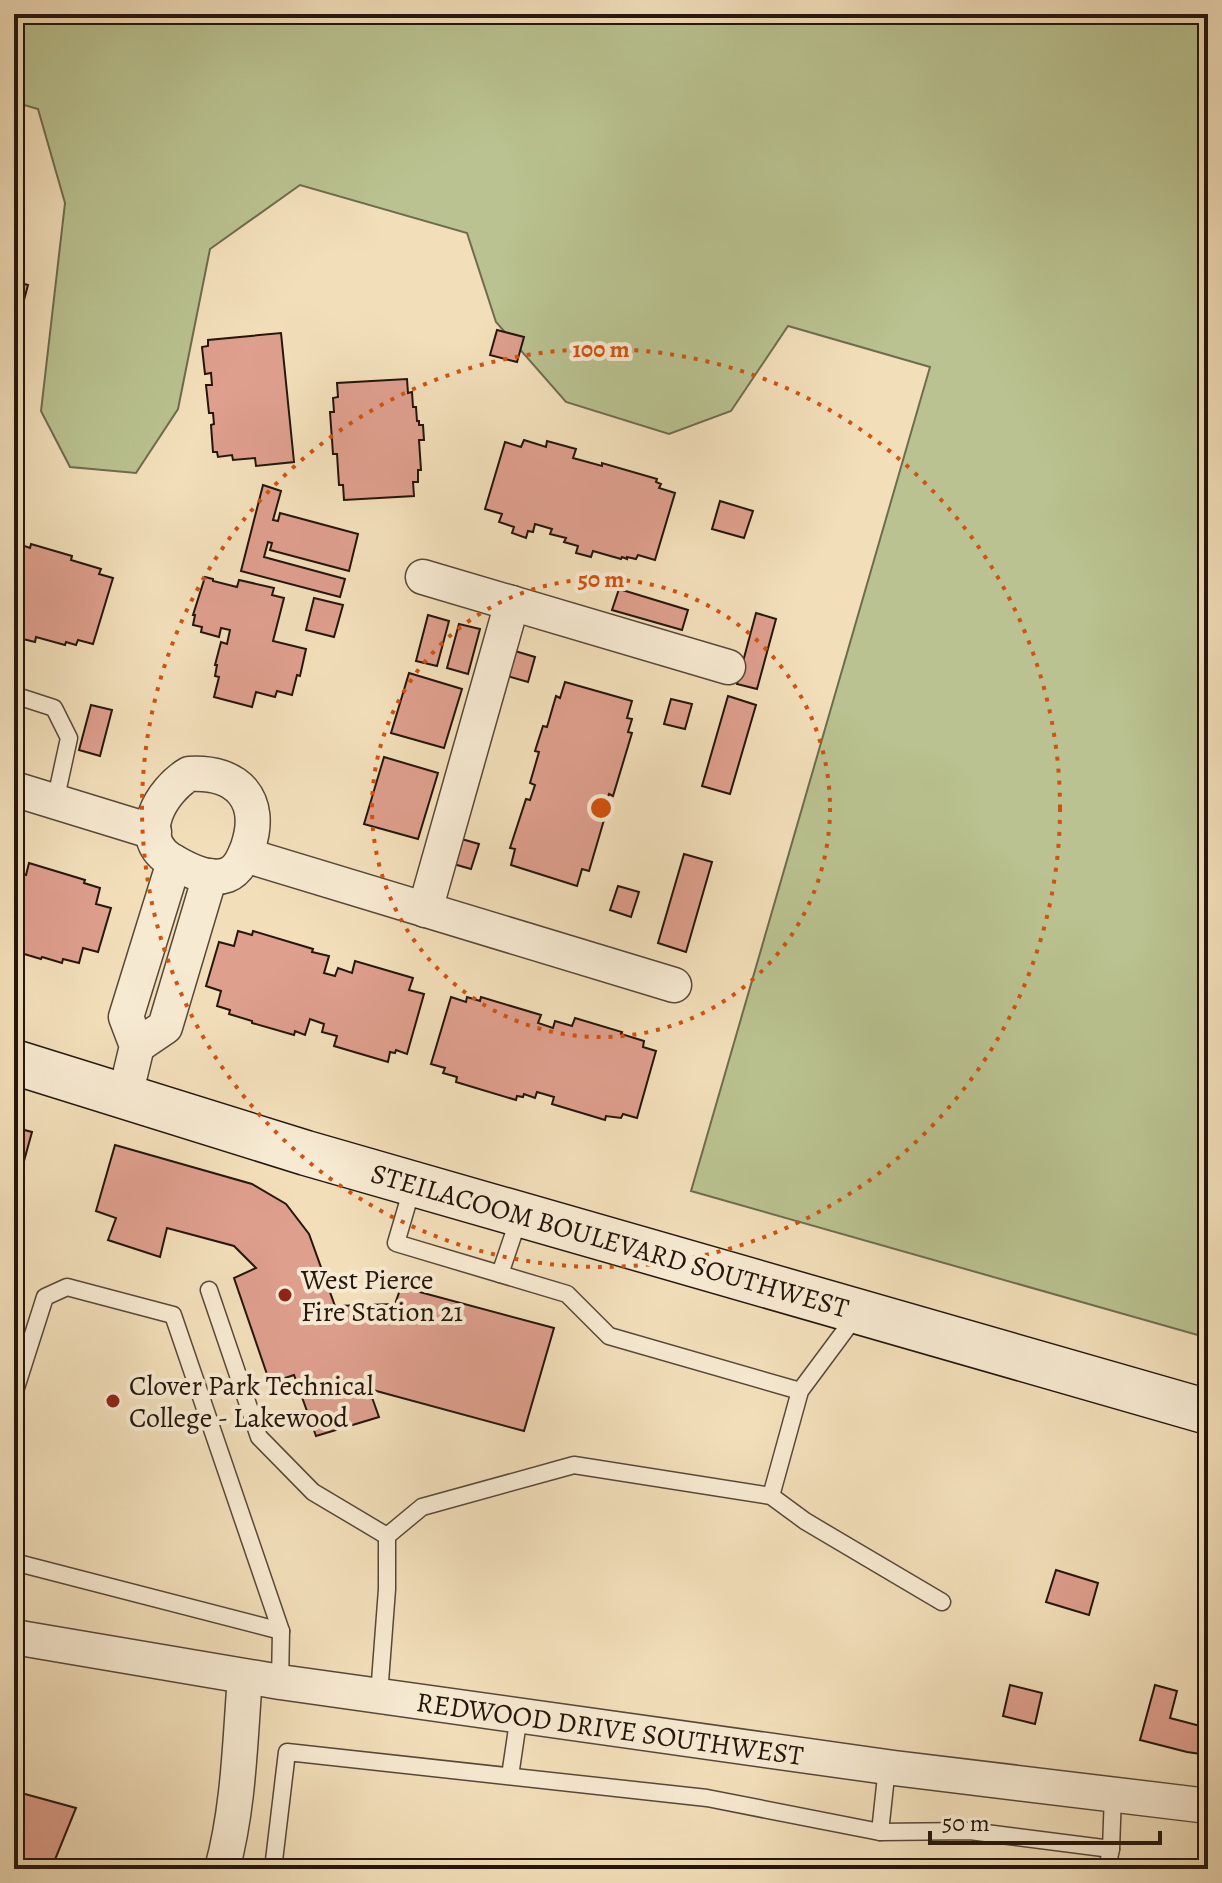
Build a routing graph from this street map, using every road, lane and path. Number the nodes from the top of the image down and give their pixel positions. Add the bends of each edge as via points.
1 (423, 577) dead end
2 (512, 603) junction
3 (728, 667) dead end
4 (14, 695) edge
5 (14, 789) edge
6 (55, 802) junction
7 (154, 832) junction
8 (245, 855) junction
9 (174, 862) junction
10 (210, 876) junction
11 (425, 910) junction
12 (674, 985) dead end
13 (137, 1046) junction
14 (14, 1062) edge
15 (125, 1096) junction
16 (413, 1184) junction
17 (520, 1214) junction
18 (500, 1274) junction
19 (209, 1290) dead end
20 (859, 1312) junction
21 (800, 1391) junction
22 (14, 1394) edge
23 (1208, 1412) edge
24 (771, 1496) junction
25 (387, 1536) junction
26 (14, 1562) edge
27 (942, 1602) dead end
28 (281, 1631) junction
29 (14, 1637) edge
30 (245, 1677) junction
31 (280, 1682) junction
32 (379, 1695) junction
33 (519, 1715) junction
34 (887, 1767) junction
35 (510, 1776) junction
36 (1113, 1794) junction
37 (1208, 1806) edge
38 (880, 1832) junction
39 (1111, 1849) junction
40 (222, 1869) edge
41 (273, 1869) edge
42 (1107, 1869) edge

1 - 2 street
2 - 3 street
2 - 11 street
4 - 6 lane via 54,708 69,738
5 - 6 street
6 - 7 street
7 - 8 street via 158,805 178,781 189,774 217,775 250,802 254,816
7 - 9 street via 163,855
8 - 10 street via 236,870
8 - 11 street
9 - 10 street
9 - 13 street via 126,1017
10 - 13 street via 165,1027
11 - 12 street
13 - 15 street
14 - 15 main road, STEILACOOM BOULEVARD SOUTHWEST
15 - 16 main road, STEILACOOM BOULEVARD SOUTHWEST
16 - 17 main road, STEILACOOM BOULEVARD SOUTHWEST
16 - 18 lane via 396,1243
17 - 18 lane
17 - 20 main road, STEILACOOM BOULEVARD SOUTHWEST
18 - 21 lane via 567,1294 609,1336
19 - 25 lane via 259,1437 313,1492
20 - 21 lane
20 - 23 main road, STEILACOOM BOULEVARD SOUTHWEST
21 - 24 lane
22 - 28 lane via 45,1297 67,1287 173,1315
24 - 25 lane via 574,1465 422,1507
24 - 27 lane
25 - 32 lane
26 - 28 lane
28 - 31 lane
29 - 30 street, REDWOOD DRIVE SOUTHWEST
30 - 31 street, REDWOOD DRIVE SOUTHWEST
30 - 40 street via 236,1786
31 - 32 street, REDWOOD DRIVE SOUTHWEST
32 - 33 street, REDWOOD DRIVE SOUTHWEST
33 - 34 street, REDWOOD DRIVE SOUTHWEST
33 - 35 lane
34 - 36 street, REDWOOD DRIVE SOUTHWEST
34 - 38 lane
35 - 38 lane via 707,1798
35 - 41 lane via 287,1752
36 - 37 street, REDWOOD DRIVE SOUTHWEST
36 - 39 lane
38 - 39 lane via 970,1831
39 - 42 lane

